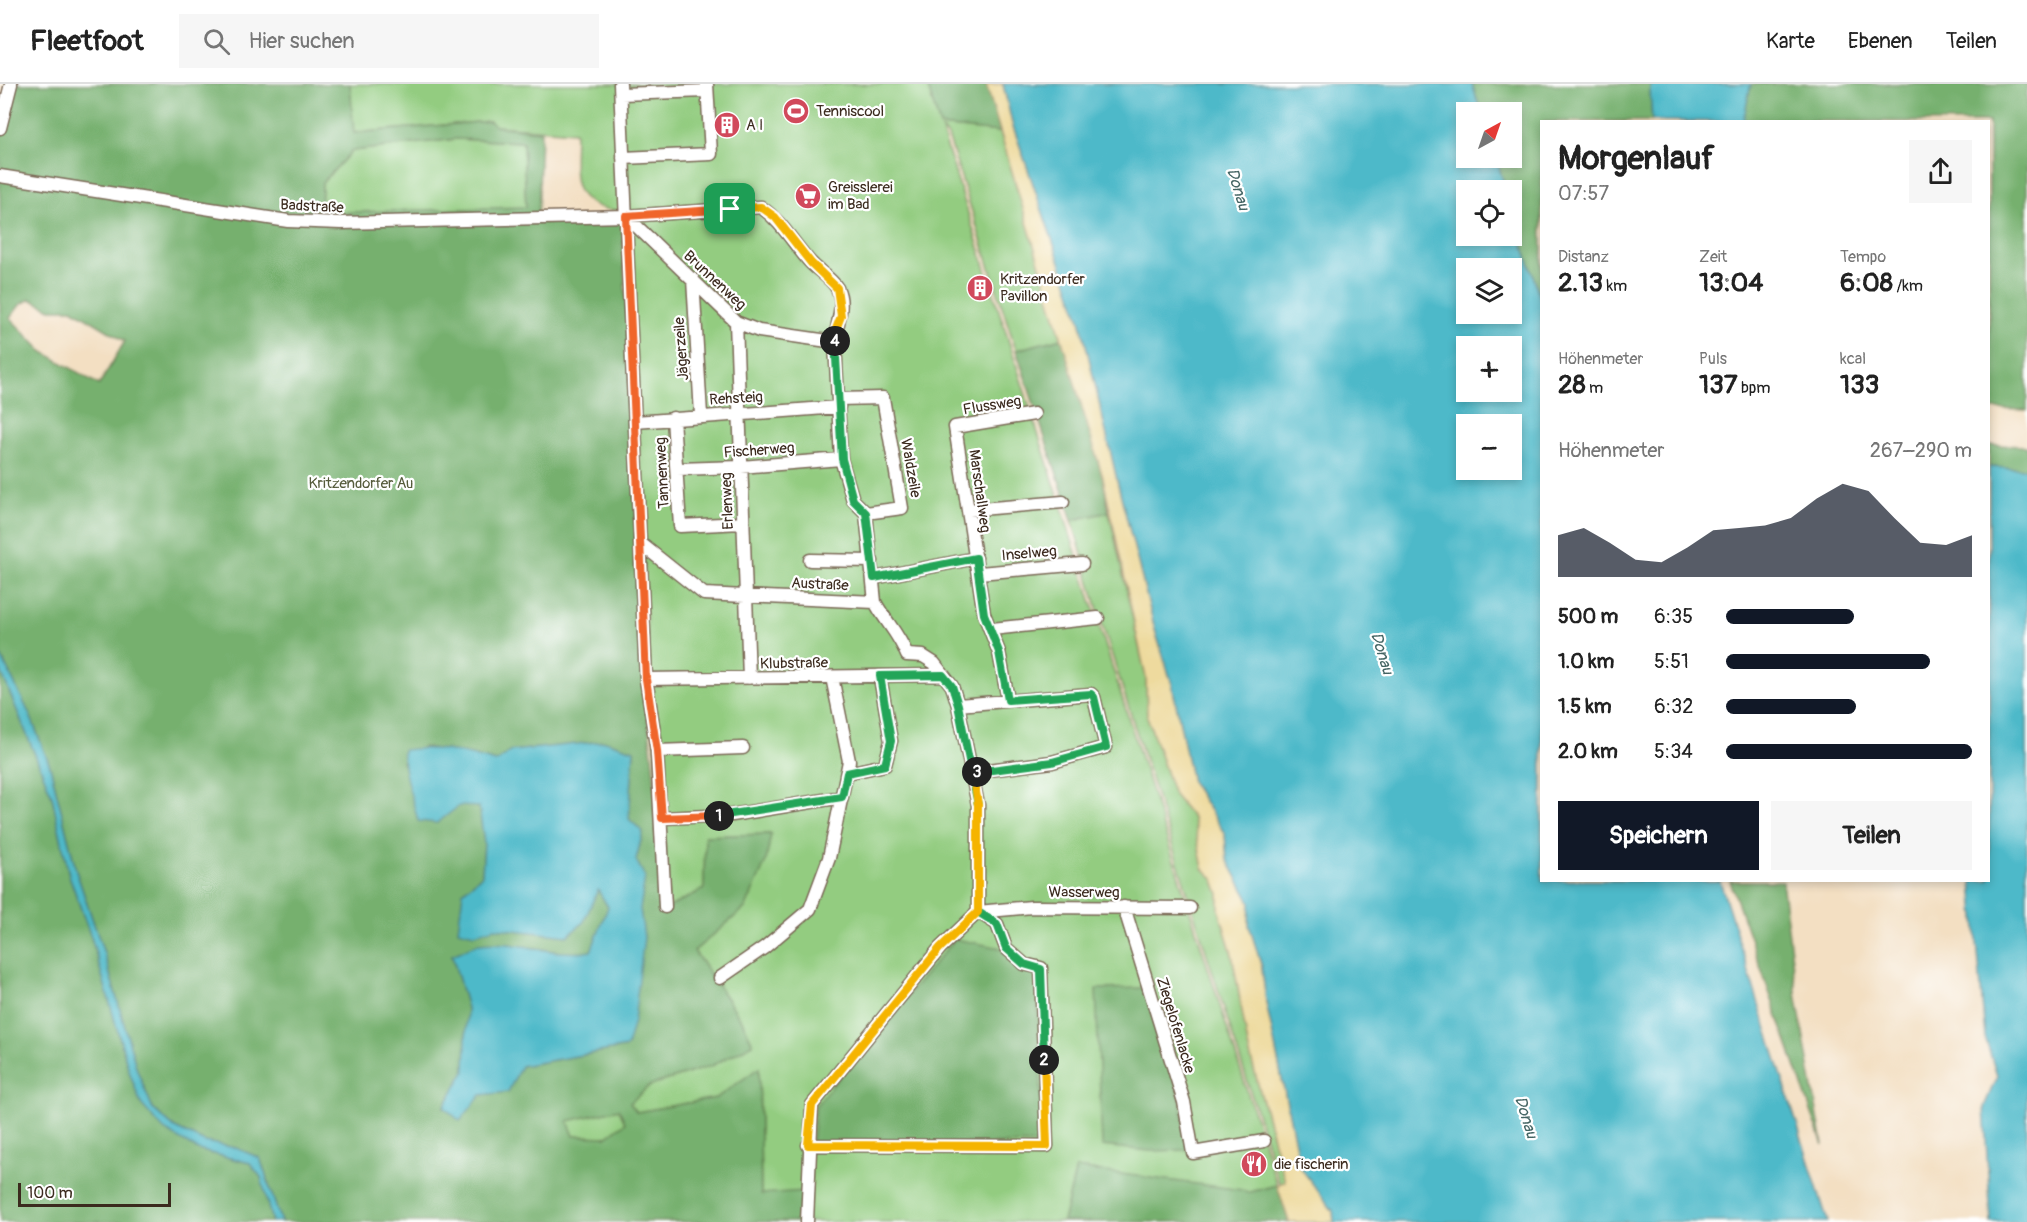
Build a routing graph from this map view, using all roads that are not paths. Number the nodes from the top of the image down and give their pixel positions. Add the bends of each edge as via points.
1 (11, 84) edge
2 (707, 88) edge
3 (621, 89) edge
4 (0, 128) edge
5 (623, 158) junction
6 (0, 176) edge
7 (626, 216) junction
8 (693, 279) junction
9 (736, 322) junction
10 (835, 342) junction
11 (883, 398) joint
12 (838, 403) junction
13 (738, 414) junction
14 (1034, 414) dead end
15 (701, 416) junction
16 (673, 418) junction
17 (635, 422) junction
18 (955, 427) joint
19 (842, 459) junction
20 (741, 468) junction
21 (677, 469) junction
22 (1063, 502) dead end
23 (969, 510) junction
24 (866, 513) junction
25 (743, 523) junction
26 (640, 543) junction
27 (976, 558) junction
28 (810, 560) dead end
29 (872, 561) junction
30 (1082, 564) dead end
31 (979, 573) junction
32 (874, 578) junction
33 (747, 596) junction
34 (874, 602) junction
35 (1098, 618) dead end
36 (992, 629) junction
37 (943, 675) junction
38 (880, 676) junction
39 (832, 677) junction
40 (749, 678) junction
41 (646, 679) junction
42 (1008, 700) junction
43 (958, 705) junction
44 (743, 748) dead end
45 (657, 751) junction
46 (973, 772) junction
47 (847, 773) junction
48 (842, 797) junction
49 (662, 818) junction
50 (665, 907) dead end
51 (1124, 907) junction
52 (1190, 908) dead end
53 (978, 912) junction
54 (720, 978) dead end
55 (1264, 1141) dead end
56 (808, 1145) junction
57 (807, 1222) edge

1 - 4 street
2 - 3 street
2 - 5 street via 711,154
3 - 5 street
5 - 7 street
6 - 7 street, Badstraße via 288,221
7 - 8 street, Brunnenweg
7 - 10 street, Badstraße via 761,207 775,217 811,263 837,288 841,316
7 - 17 street
8 - 9 street, Brunnenweg
8 - 15 street, Jägerzeile
9 - 10 street, Brunnenweg via 759,331
9 - 13 street, Erlenweg
10 - 12 street
11 - 12 street, Rehsteig
11 - 24 street, Waldzeile via 902,508
12 - 13 street, Rehsteig
12 - 19 street
13 - 15 street, Rehsteig
13 - 20 street, Erlenweg
14 - 18 street, Flussweg
15 - 16 street, Rehsteig
16 - 17 street, Rehsteig
16 - 21 street, Tannenweg
17 - 26 street
18 - 23 street, Marschallweg
19 - 20 street, Fischerweg
19 - 24 street via 853,500
20 - 21 street, Fischerweg
20 - 25 street, Erlenweg
21 - 25 street, Tannenweg via 680,526
22 - 23 street
23 - 27 street, Marschallweg
24 - 29 street
25 - 33 street, Erlenweg
26 - 33 street, Austraße via 704,594
26 - 41 street
27 - 31 street, Marschallweg
27 - 32 street
28 - 29 street
29 - 32 street
30 - 31 street, Inselweg
31 - 36 street, Marschallweg via 984,614
32 - 34 street
33 - 34 street, Austraße
33 - 40 street, Erlenweg
34 - 37 street via 899,635 907,655 923,656
35 - 36 street
36 - 42 street, Marschallweg
37 - 38 street, Klubstraße
37 - 43 street via 952,686
38 - 39 street, Klubstraße
38 - 47 street via 891,741 885,765
39 - 40 street, Klubstraße
39 - 47 street via 849,761
40 - 41 street, Klubstraße
41 - 45 street
42 - 43 street
42 - 46 street via 1091,694 1106,747 1052,762
43 - 46 street
44 - 45 street
45 - 49 street
46 - 53 street via 978,805
47 - 48 street
48 - 49 street via 732,815
48 - 54 street via 829,858 810,909
49 - 50 street
51 - 52 street, Wasserweg
51 - 53 street, Wasserweg via 1032,907
51 - 55 street, Ziegelofenlacke via 1184,1102 1193,1153
53 - 56 street via 940,948 812,1105
53 - 56 street via 997,924 1006,948 1024,964 1041,969 1047,1146
56 - 57 street

